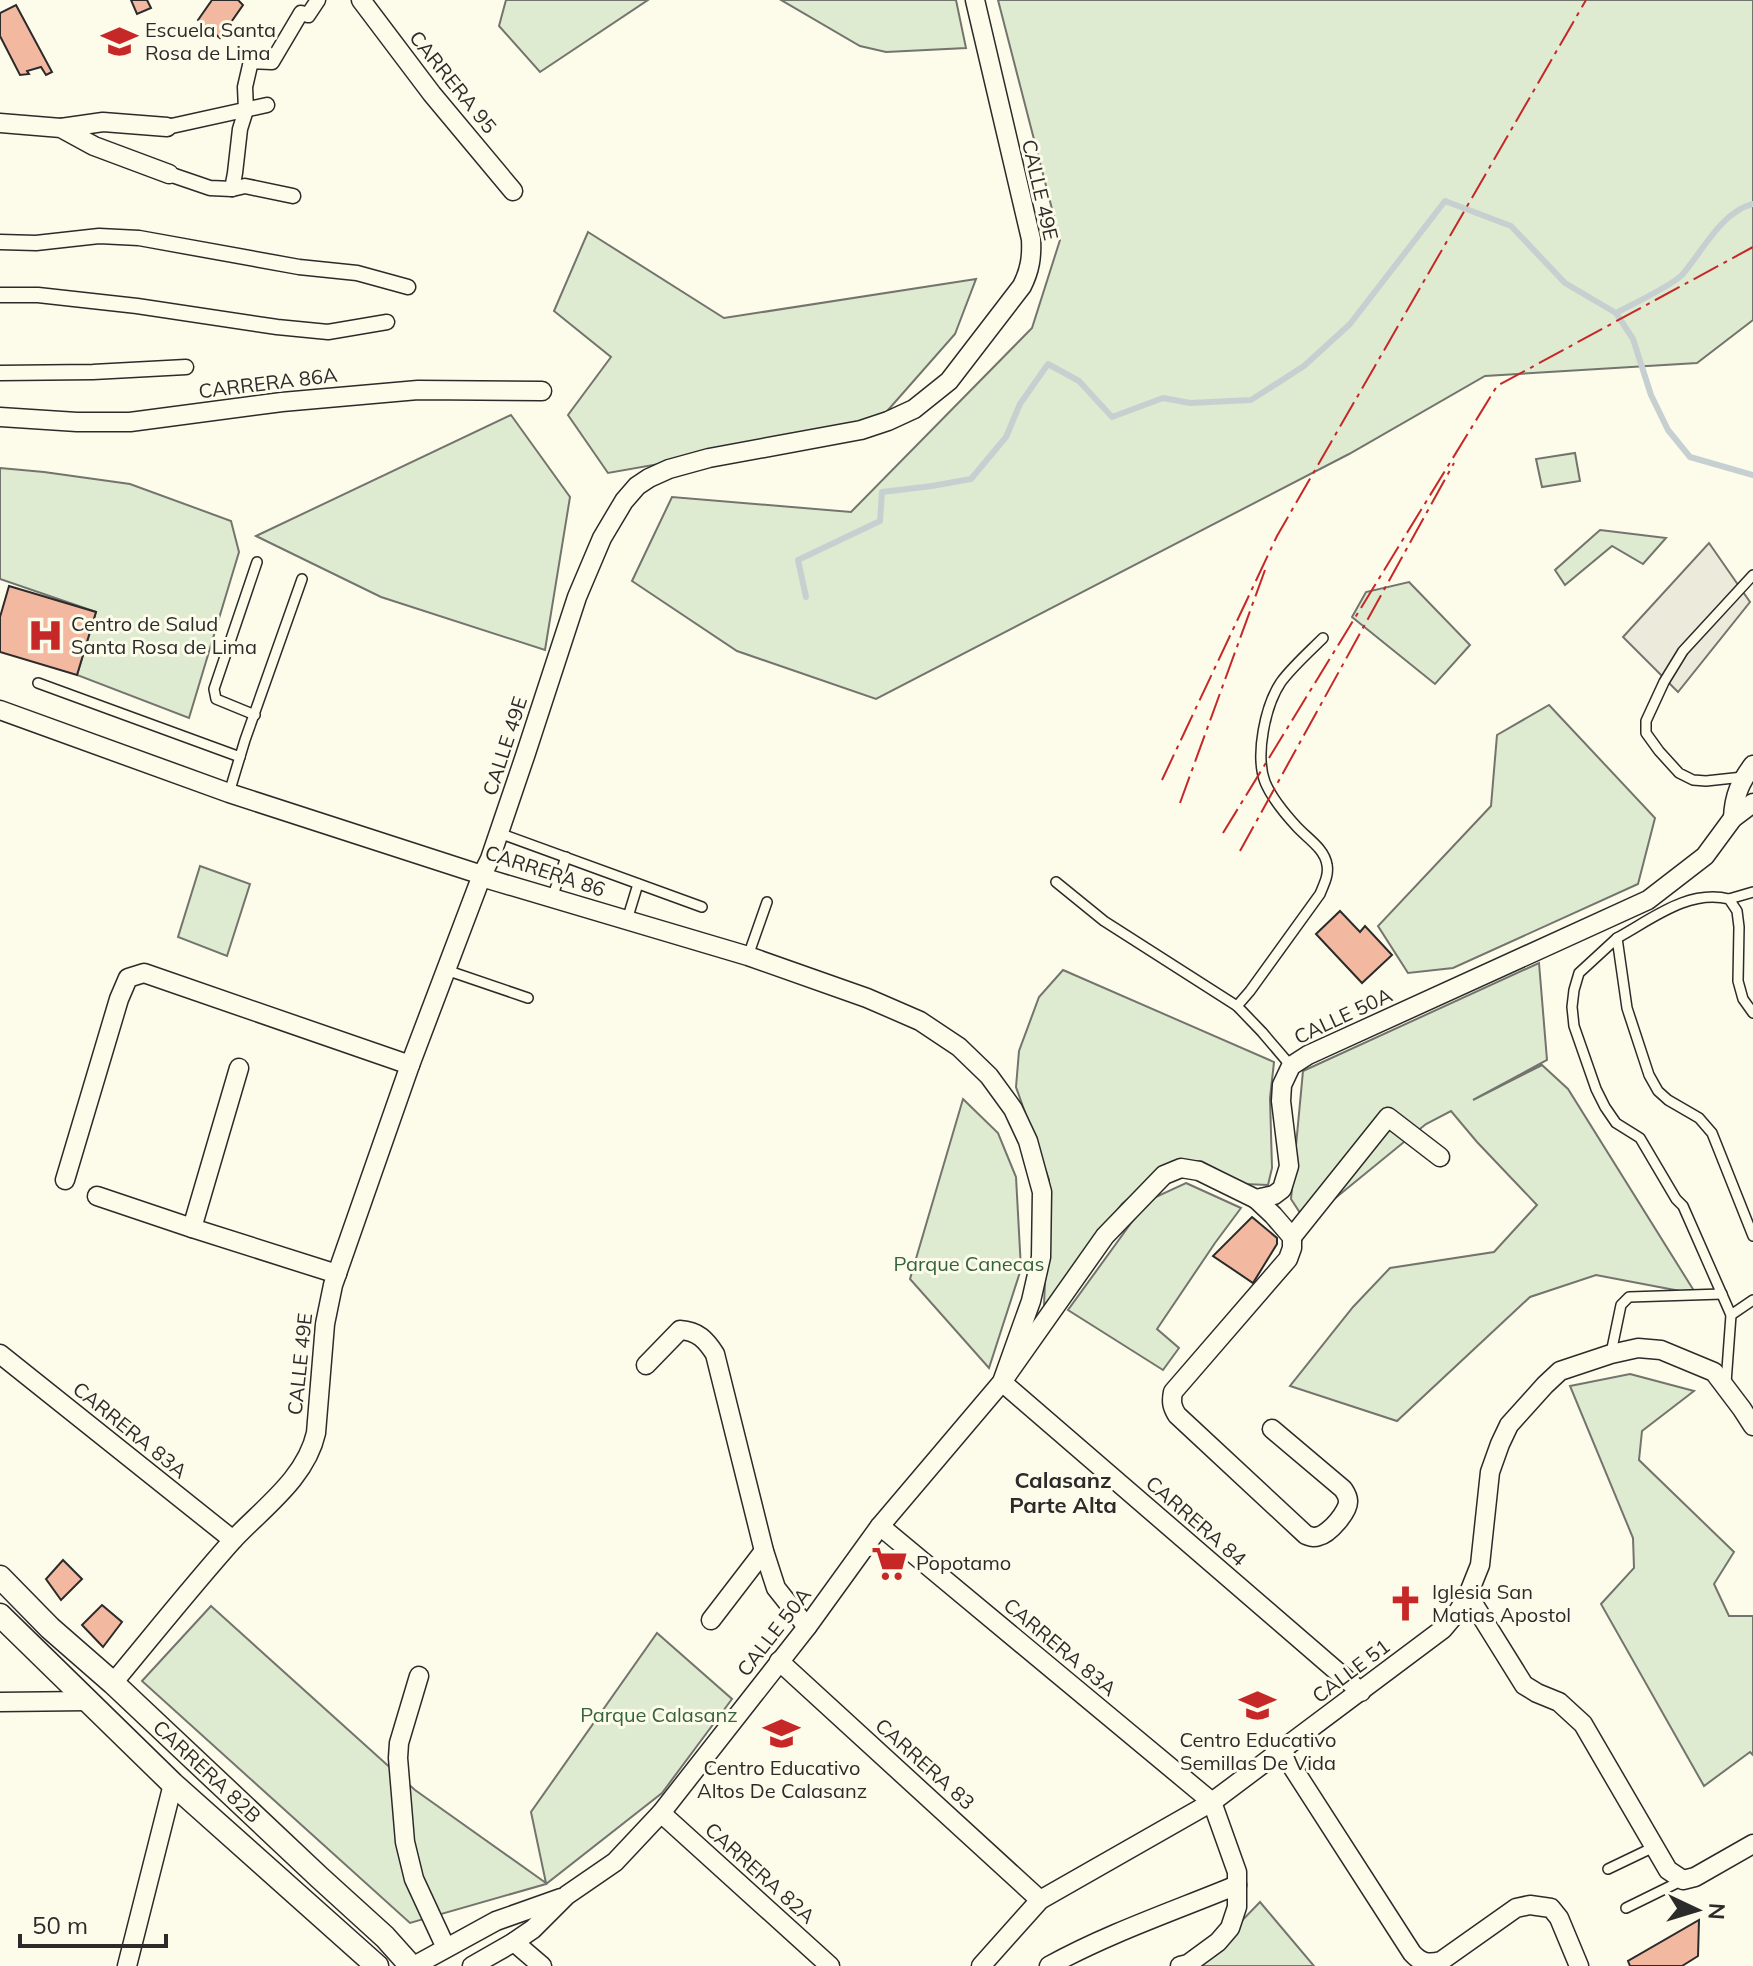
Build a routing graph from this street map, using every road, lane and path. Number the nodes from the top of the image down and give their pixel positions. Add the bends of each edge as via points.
1 (318, 0) edge
2 (361, 0) edge
3 (975, 0) edge
4 (267, 105) dead end
5 (246, 110) junction
6 (0, 123) edge
7 (167, 127) joint
8 (61, 128) junction
9 (169, 174) joint
10 (232, 189) junction
11 (513, 191) dead end
12 (293, 196) dead end
13 (0, 242) edge
14 (408, 287) dead end
15 (0, 295) edge
16 (387, 322) dead end
17 (186, 367) dead end
18 (0, 373) edge
19 (542, 391) dead end
20 (0, 417) edge
21 (257, 562) dead end
22 (1753, 575) edge
23 (302, 579) dead end
24 (1323, 638) dead end
25 (38, 683) dead end
26 (0, 710) edge
27 (255, 715) junction
28 (240, 757) junction
29 (1748, 771) edge
30 (229, 793) junction
31 (1753, 803) edge
32 (1733, 818) junction
33 (499, 833) junction
34 (566, 857) junction
35 (482, 875) junction
36 (1056, 882) dead end
37 (638, 884) junction
38 (1753, 892) edge
39 (552, 898) junction
40 (1729, 899) junction
41 (767, 902) dead end
42 (702, 907) dead end
43 (627, 920) junction
44 (1617, 938) junction
45 (748, 956) junction
46 (446, 970) junction
47 (528, 998) dead end
48 (1237, 1006) junction
49 (1753, 1013) edge
50 (410, 1065) junction
51 (1291, 1066) junction
52 (239, 1068) dead end
53 (1028, 1141) joint
54 (1440, 1157) dead end
55 (65, 1180) dead end
56 (97, 1196) dead end
57 (1256, 1199) junction
58 (192, 1228) junction
59 (1753, 1236) edge
60 (1292, 1237) junction
61 (337, 1274) junction
62 (1722, 1294) junction
63 (1753, 1300) edge
64 (1731, 1315) junction
65 (0, 1354) edge
66 (1611, 1354) junction
67 (646, 1365) dead end
68 (1002, 1382) junction
69 (1726, 1386) junction
70 (1753, 1426) edge
71 (1272, 1429) dead end
72 (880, 1526) junction
73 (233, 1540) junction
74 (764, 1551) junction
75 (0, 1577) edge
76 (1468, 1595) junction
77 (0, 1615) edge
78 (711, 1620) dead end
79 (807, 1627) junction
80 (779, 1661) junction
81 (419, 1676) dead end
82 (113, 1683) junction
83 (1361, 1692) junction
84 (87, 1701) junction
85 (0, 1702) edge
86 (1282, 1751) junction
87 (173, 1784) junction
88 (1212, 1802) junction
89 (661, 1813) junction
90 (1753, 1844) edge
91 (1656, 1846) junction
92 (1608, 1869) dead end
93 (1683, 1880) junction
94 (1237, 1885) junction
95 (567, 1895) junction
96 (1040, 1900) junction
97 (1626, 1908) dead end
98 (514, 1942) junction
99 (446, 1948) junction
100 (1185, 1965) edge
101 (127, 1966) edge
102 (377, 1966) edge
103 (412, 1966) edge
104 (472, 1966) edge
105 (542, 1966) edge
106 (830, 1966) edge
107 (981, 1966) edge
108 (1049, 1966) edge
109 (1579, 1966) edge

1 - 5 street via 308,15 301,13 272,62 251,61
2 - 11 street, CARRERA 95
3 - 33 street, CALLE 49E via 1031,239 1030,270 1022,286 949,381 903,415 861,430 709,458 669,469 637,486 602,538 580,587
4 - 5 street
5 - 7 street
5 - 10 street
6 - 8 street
7 - 8 street via 103,122
8 - 9 street
9 - 10 street via 210,188
10 - 12 street via 245,186
13 - 14 street via 139,238 357,273
15 - 16 street via 137,306 328,332
17 - 18 street
19 - 20 street, CARRERA 86A via 418,390 130,422
21 - 27 lane via 214,689 216,699
22 - 29 lane via 1683,651 1646,721 1646,733 1659,751 1693,780
23 - 27 lane
24 - 48 lane via 1279,685 1265,721 1261,768 1275,800 1323,854 1327,877
25 - 28 lane
26 - 30 street, CARRERA 86
27 - 28 lane
28 - 30 lane
29 - 32 street, CALLE 50A via 1737,789
30 - 35 street, CARRERA 86
31 - 32 street, CALLE 50A
32 - 51 street, CALLE 50A via 1705,856 1648,900
33 - 34 lane
33 - 35 street, CALLE 49E
34 - 37 lane
34 - 39 lane
35 - 39 street, CARRERA 86
35 - 46 street, CALLE 49E
36 - 48 lane via 1104,921
37 - 42 lane
37 - 43 lane
38 - 40 lane
39 - 43 street, CARRERA 86
40 - 44 lane via 1686,900
40 - 49 lane via 1739,927 1738,981
41 - 45 lane
43 - 45 street, CARRERA 86
44 - 59 lane via 1627,1008 1649,1075 1658,1091 1712,1133
44 - 62 lane via 1579,973 1574,1026 1605,1107 1616,1123 1646,1146 1683,1206
45 - 53 street, CARRERA 86 via 920,1021 959,1047 995,1084
46 - 47 lane
46 - 50 street, CALLE 49E
48 - 51 lane
50 - 55 street via 144,973 128,978
50 - 61 street, CALLE 49E
51 - 57 street, CALLE 50A via 1282,1093 1287,1177 1274,1195
52 - 58 street
53 - 68 street, CALLE 50A via 1042,1192 1041,1257
54 - 60 street via 1388,1117
56 - 58 street
57 - 60 street
57 - 68 street, CALLE 50A via 1199,1171 1181,1168 1164,1175 1105,1236
58 - 61 street
60 - 71 street via 1288,1259 1171,1400 1177,1415 1306,1535 1324,1535 1349,1501 1343,1489
61 - 73 street, CALLE 49E via 325,1324 312,1448 296,1474
62 - 64 lane
62 - 66 lane via 1629,1297 1621,1305
63 - 64 lane
64 - 69 lane
65 - 73 street, CARRERA 83A
66 - 69 street, CALLE 51 via 1661,1350 1714,1372
66 - 76 street, CALLE 51 via 1560,1371 1509,1425 1490,1472 1480,1565
67 - 74 street via 680,1330 705,1339 715,1354
68 - 72 street, CALLE 50A
68 - 83 street, CARRERA 84
69 - 70 street, CALLE 51
72 - 79 street, CALLE 50A
72 - 88 street, CARRERA 83A
73 - 82 street, CALLE 49E
74 - 78 street
74 - 79 street via 776,1588
75 - 82 street, CARRERA 82B
76 - 83 street, CALLE 51 via 1443,1629
76 - 91 street via 1524,1685 1559,1702 1583,1724
77 - 84 street, CARRERA 82B
79 - 80 street, CALLE 50A
80 - 89 street, CALLE 50A
80 - 96 street, CARRERA 83
81 - 99 street via 399,1743 405,1842 414,1879
82 - 103 street, CARRERA 82B
83 - 86 street, CALLE 51
84 - 85 street
84 - 87 street, CARRERA 82B
86 - 88 street, CALLE 51
86 - 109 street via 1420,1961 1441,1961 1516,1908 1530,1905 1551,1908
87 - 101 street
87 - 102 street, CARRERA 82B
88 - 94 street
88 - 96 street, CALLE 51
89 - 95 street, CALLE 50A via 615,1862
89 - 106 street, CARRERA 82A
90 - 93 street
91 - 92 lane
91 - 93 street via 1668,1870
93 - 97 lane
94 - 100 street via 1230,1928
94 - 108 street
95 - 98 street, CALLE 50A
95 - 99 street, CALLE 50A via 496,1921
96 - 107 street, CALLE 51
98 - 104 street, CALLE 50A
98 - 105 street
99 - 103 street, CALLE 50A

